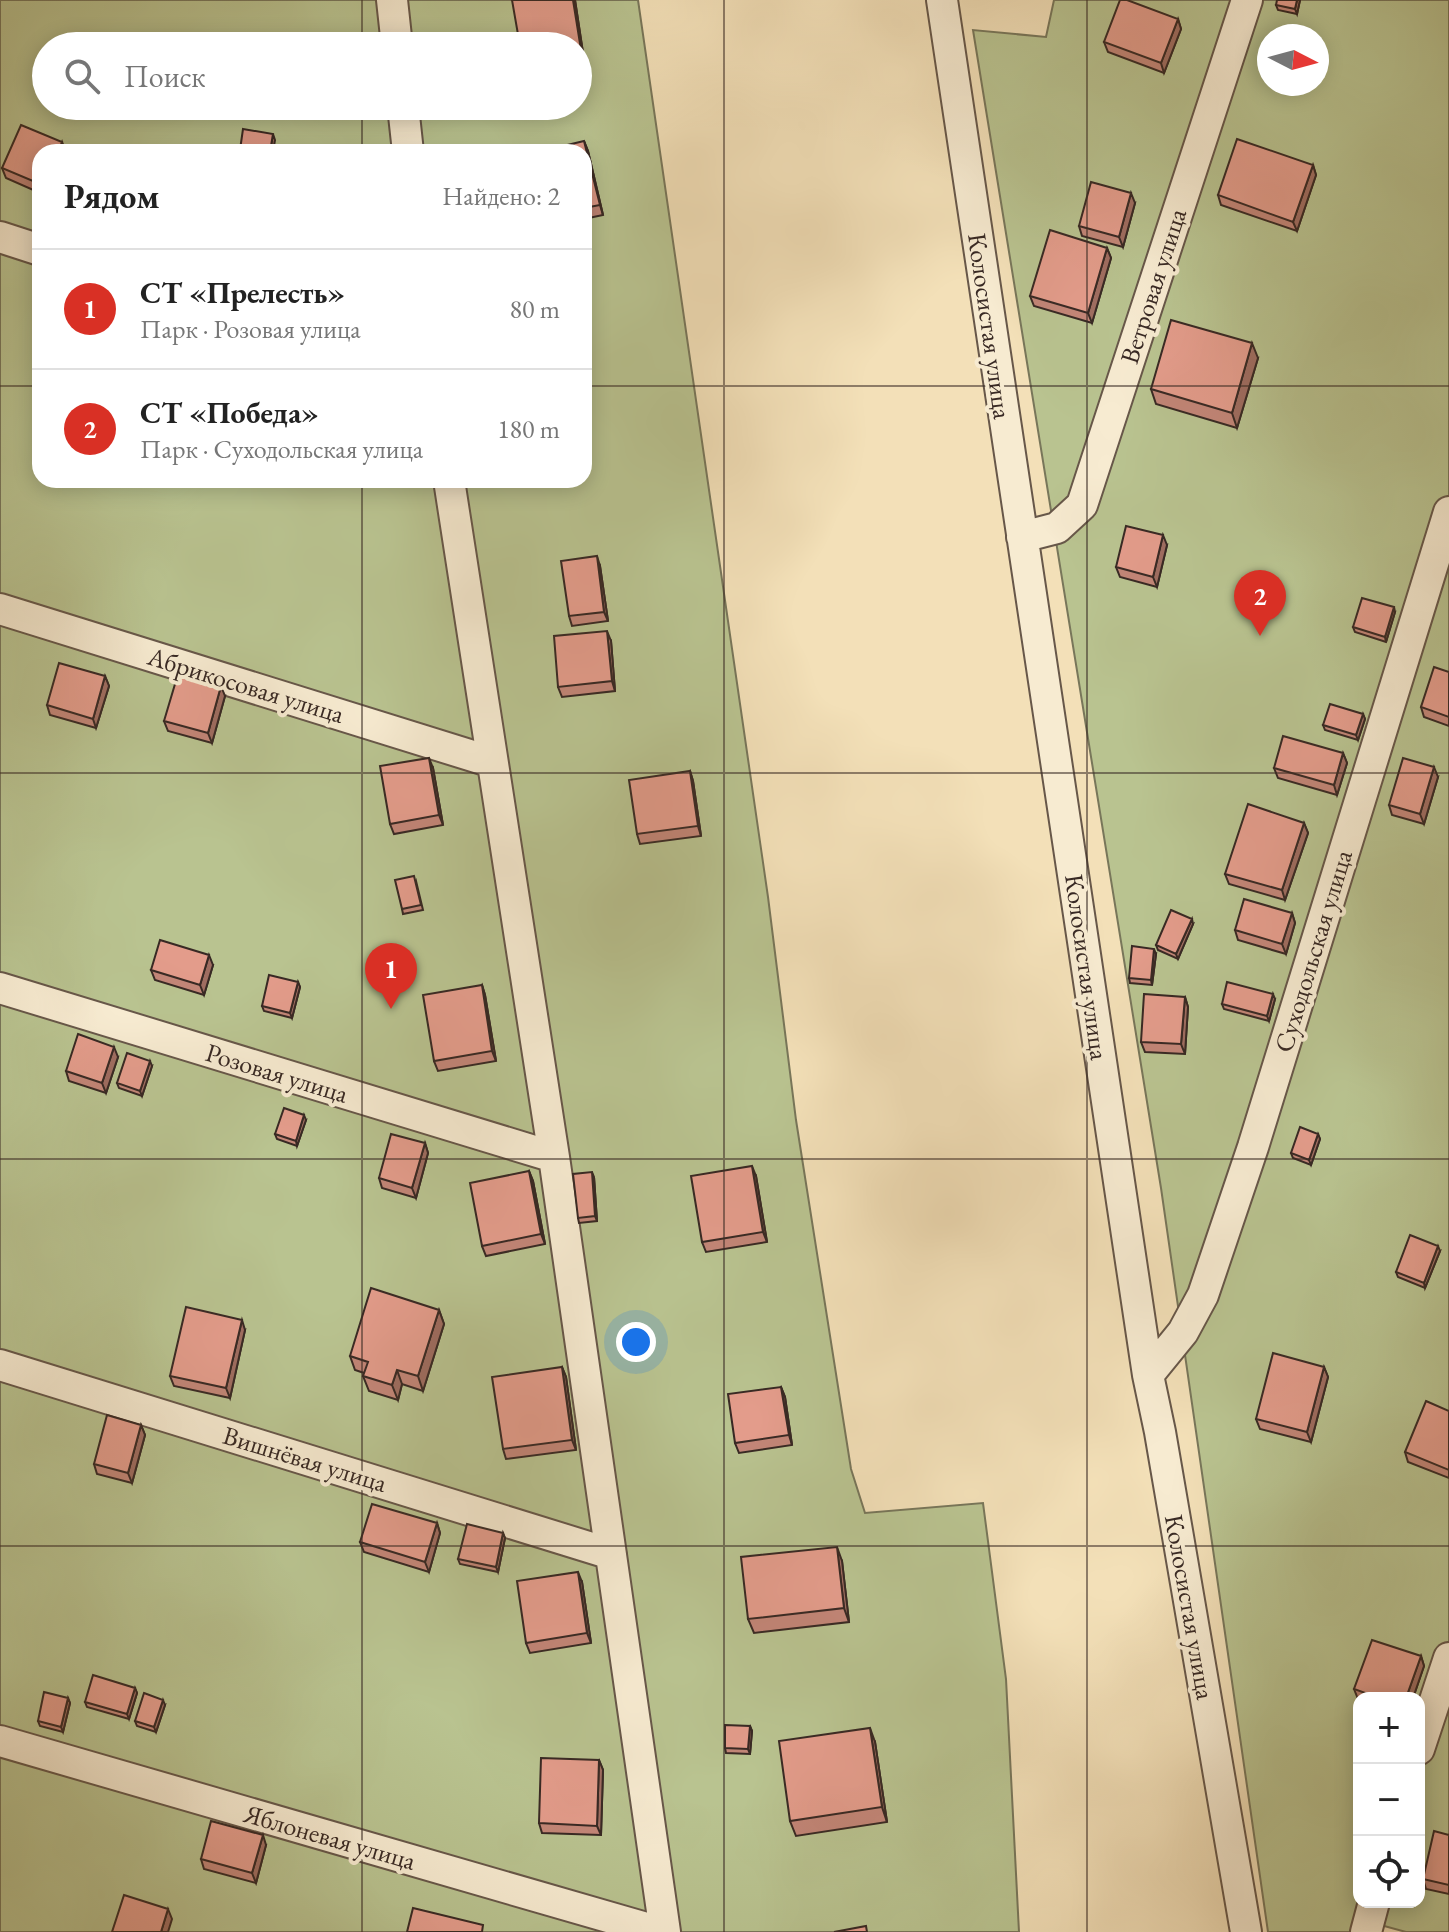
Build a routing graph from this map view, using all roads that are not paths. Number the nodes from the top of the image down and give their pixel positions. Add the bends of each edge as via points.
1 (392, 0) edge
2 (942, 0) edge
3 (1247, 0) edge
4 (395, 32) edge
5 (405, 120) edge
6 (407, 144) edge
7 (0, 237) edge
8 (32, 247) edge
9 (450, 488) edge
10 (1449, 512) edge
11 (1022, 537) junction
12 (0, 609) edge
13 (492, 762) junction
14 (0, 988) edge
15 (554, 1157) junction
16 (0, 1365) edge
17 (1148, 1375) junction
18 (611, 1554) junction
19 (1449, 1658) edge
20 (1425, 1731) edge
21 (0, 1741) edge
22 (1372, 1908) edge
23 (663, 1932) edge
24 (1246, 1932) edge
25 (1366, 1932) edge

1 - 4 street
2 - 11 street, Колосистая улица
3 - 11 street, Ветровая улица via 1082,505 1057,528
5 - 6 street
7 - 8 street
9 - 13 street
10 - 17 street, Суходольская улица via 1203,1295 1183,1332
11 - 17 street, Колосистая улица
12 - 13 street, Абрикосовая улица
13 - 15 street
14 - 15 street, Розовая улица
15 - 18 street
16 - 18 street, Вишнёвая улица
17 - 24 street, Колосистая улица
18 - 23 street
19 - 20 street
21 - 23 street, Яблоневая улица
22 - 25 street

